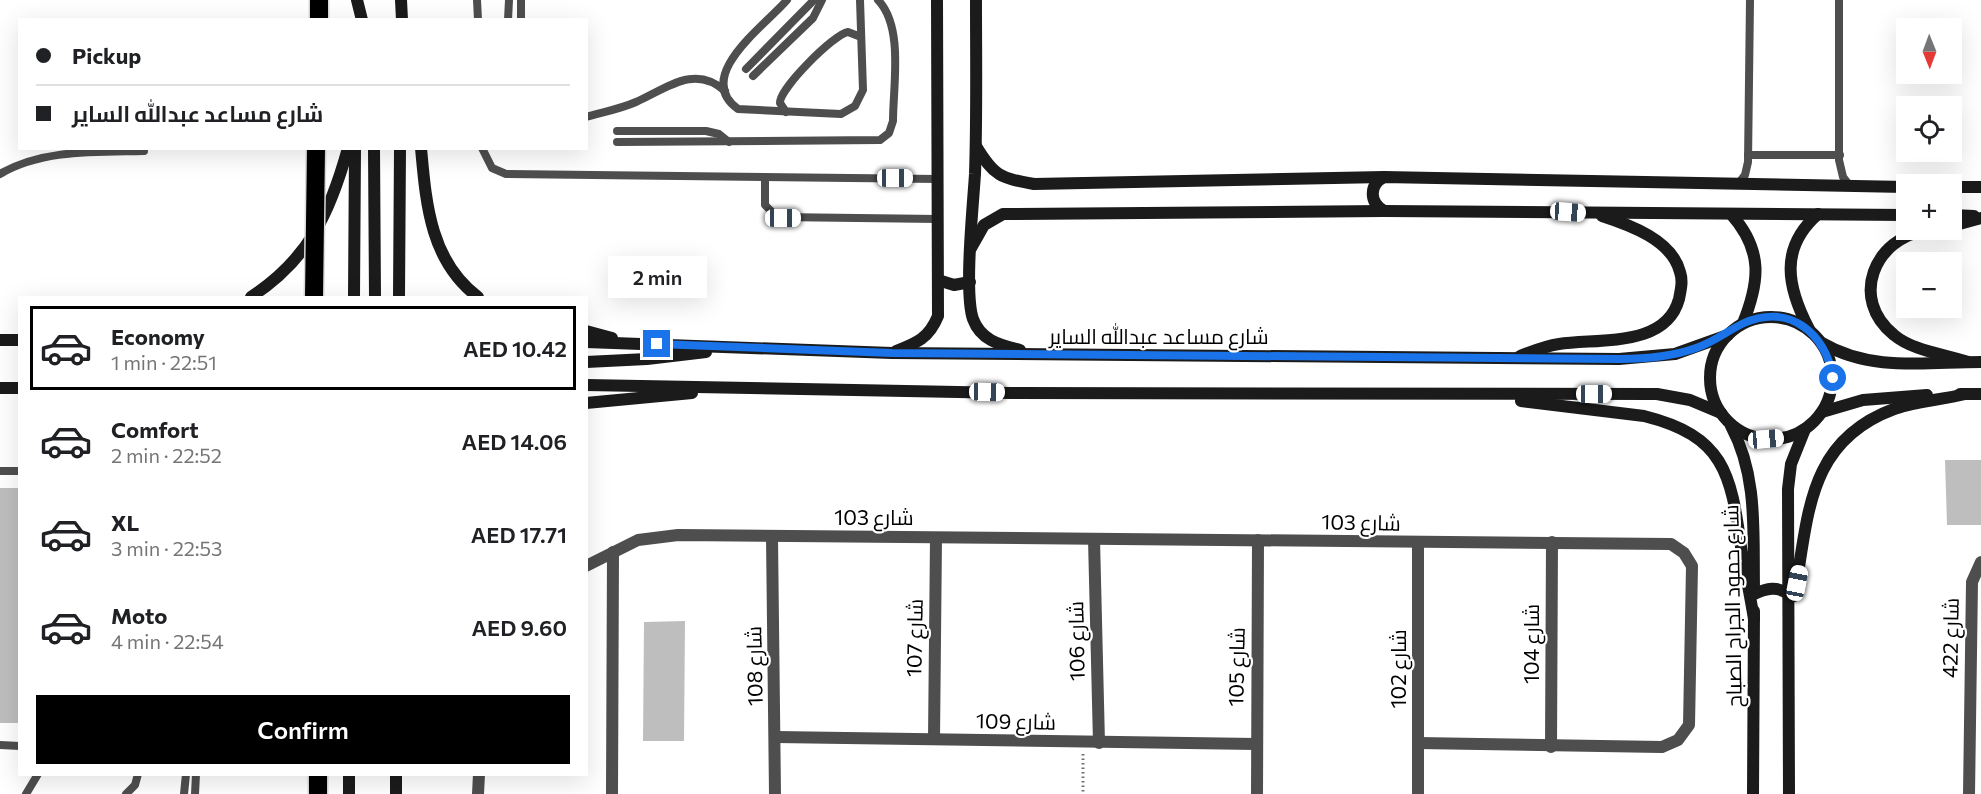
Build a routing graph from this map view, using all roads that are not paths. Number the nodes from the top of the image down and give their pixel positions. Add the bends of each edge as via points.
1 (319, 0) edge
2 (356, 0) edge
3 (401, 0) edge
4 (477, 0) edge
5 (508, 0) edge
6 (521, 0) edge
7 (787, 0) edge
8 (814, 0) edge
9 (822, 0) edge
10 (860, 0) edge
11 (878, 0) edge
12 (937, 0) edge
13 (976, 0) edge
14 (1750, 0) edge
15 (1839, 0) edge
16 (319, 18) edge
17 (356, 18) edge
18 (361, 18) edge
19 (402, 18) edge
20 (478, 18) edge
21 (508, 18) edge
22 (521, 18) edge
23 (861, 37) junction
24 (746, 69) dead end
25 (753, 76) dead end
26 (725, 91) junction
27 (786, 112) junction
28 (588, 116) edge
29 (617, 131) dead end
30 (617, 142) dead end
31 (730, 142) junction
32 (976, 146) junction
33 (316, 150) edge
34 (347, 150) edge
35 (354, 150) edge
36 (374, 150) edge
37 (400, 150) edge
38 (421, 150) edge
39 (483, 150) edge
40 (144, 151) dead end
41 (1748, 155) junction
42 (1840, 155) junction
43 (0, 174) edge
44 (765, 177) junction
45 (1384, 177) junction
46 (938, 179) junction
47 (1737, 185) junction
48 (1850, 186) junction
49 (1896, 187) edge
50 (1962, 187) edge
51 (1981, 187) edge
52 (1384, 211) junction
53 (1568, 212) junction
54 (1731, 214) junction
55 (1818, 214) junction
56 (1896, 215) edge
57 (1962, 216) edge
58 (1981, 217) edge
59 (938, 219) junction
60 (1962, 222) edge
61 (1897, 240) edge
62 (971, 248) junction
63 (938, 280) junction
64 (970, 282) junction
65 (252, 296) edge
66 (314, 296) edge
67 (354, 296) edge
68 (375, 296) edge
69 (399, 296) edge
70 (477, 296) edge
71 (1743, 323) junction
72 (1809, 329) junction
73 (588, 332) edge
74 (1728, 334) junction
75 (0, 340) edge
76 (18, 340) edge
77 (588, 342) edge
78 (634, 343) junction
79 (1822, 343) junction
80 (728, 348) junction
81 (892, 353) junction
82 (1042, 355) junction
83 (1514, 359) junction
84 (588, 362) edge
85 (1968, 362) junction
86 (1981, 362) edge
87 (588, 385) edge
88 (0, 388) edge
89 (18, 388) edge
90 (720, 389) junction
91 (1965, 394) junction
92 (1981, 394) edge
93 (1478, 395) junction
94 (588, 403) edge
95 (1822, 412) junction
96 (1725, 418) junction
97 (1805, 429) junction
98 (0, 471) edge
99 (18, 471) edge
100 (772, 537) junction
101 (936, 538) junction
102 (1094, 539) junction
103 (1258, 540) junction
104 (1552, 542) junction
105 (1418, 543) junction
106 (613, 552) junction
107 (1981, 562) edge
108 (588, 565) edge
109 (1754, 594) junction
110 (1789, 594) junction
111 (1789, 618) junction
112 (1754, 619) junction
113 (1975, 717) edge
114 (776, 738) junction
115 (934, 739) junction
116 (1099, 743) junction
117 (1418, 743) junction
118 (1256, 744) junction
119 (0, 745) edge
120 (18, 746) edge
121 (1551, 747) junction
122 (37, 776) edge
123 (139, 776) edge
124 (186, 776) edge
125 (196, 776) edge
126 (318, 776) edge
127 (349, 776) edge
128 (396, 776) edge
129 (479, 776) edge
130 (26, 794) edge
131 (126, 794) edge
132 (184, 794) edge
133 (195, 794) edge
134 (318, 794) edge
135 (349, 794) edge
136 (396, 794) edge
137 (478, 794) edge
138 (612, 794) edge
139 (775, 794) edge
140 (1257, 794) edge
141 (1418, 794) edge
142 (1753, 794) edge
143 (1789, 794) edge
144 (1969, 794) edge

1 - 16 highway
2 - 17 street
2 - 18 street
3 - 19 street
4 - 20 lane
5 - 21 lane
6 - 22 lane
7 - 26 lane via 733,56 725,76
8 - 24 lane
9 - 25 lane via 813,18
10 - 23 lane
11 - 31 lane via 889,14 894,33 893,121 884,137 868,142
12 - 46 street
13 - 32 street
14 - 41 lane
15 - 42 lane
23 - 27 lane via 848,32 835,38 783,90 780,103
23 - 27 lane via 863,90 855,106 841,114
26 - 27 lane via 738,109
26 - 28 lane via 711,81 685,79 634,103
29 - 31 lane via 706,131
30 - 31 lane
32 - 45 street via 990,169 1002,178 1034,184
32 - 62 street
33 - 66 highway, bridge
34 - 65 street via 326,216 310,242 290,266
35 - 67 street
36 - 68 street
37 - 69 street
38 - 70 street via 427,209 435,237 448,265
39 - 44 lane via 492,168 506,174
40 - 43 lane via 67,154 34,160
41 - 42 lane
41 - 47 lane via 1745,175
42 - 48 lane via 1841,172
44 - 46 lane
44 - 59 lane via 765,205 777,217
45 - 47 street
45 - 52 street via 1372,194
46 - 59 street
47 - 48 street
48 - 49 street
50 - 51 street
52 - 53 street
52 - 62 street via 1003,214 984,225
53 - 54 street
53 - 83 street via 1604,217 1638,229 1669,250 1682,279 1677,305 1666,322 1650,332 1558,344
54 - 55 street
54 - 71 street via 1750,241 1755,257 1754,290
55 - 56 street
55 - 72 street via 1797,238 1791,254 1792,283
57 - 58 street
58 - 60 street
59 - 63 street
61 - 85 street via 1879,260 1871,283 1879,319 1907,343
62 - 64 street
63 - 64 street via 954,285
63 - 81 street via 938,316 931,333
64 - 82 street via 973,319 983,335 996,344
71 - 72 street via 1777,317
71 - 74 street
72 - 79 street
73 - 78 street
74 - 83 street, شارع مساعد عبدالله الساير via 1694,349 1657,357
74 - 96 street via 1711,364 1711,389
75 - 76 street
77 - 78 street, شارع مساعد عبدالله الساير
78 - 80 street, شارع مساعد عبدالله الساير
79 - 85 street via 1876,363
79 - 95 street via 1833,378
80 - 81 street, شارع مساعد عبدالله الساير
80 - 84 street via 676,357
81 - 82 street, شارع مساعد عبدالله الساير
82 - 83 street, شارع مساعد عبدالله الساير
85 - 86 street
87 - 90 street
88 - 89 street
90 - 93 street
90 - 94 street
91 - 92 street
91 - 95 street via 1884,397
91 - 111 street via 1885,413 1862,426 1836,450 1811,495
93 - 96 street via 1657,394 1690,399
93 - 112 street via 1644,416 1698,438 1731,482
95 - 97 street
96 - 97 street via 1746,434 1766,439 1786,438
96 - 109 street, شارع حمود الجراح الصباح via 1741,446 1751,485
97 - 110 street via 1789,476
98 - 99 lane
100 - 101 street, شارع 103
100 - 106 street, شارع 103 via 678,535 638,540
100 - 114 street, شارع 108
101 - 102 street, شارع 103
101 - 115 street, شارع 107
102 - 103 street, شارع 103
102 - 116 street, شارع 106
103 - 105 street, شارع 103
103 - 118 street, شارع 105
104 - 105 street, شارع 103
104 - 121 street, شارع 104
104 - 121 street, شارع 103 via 1671,544 1684,553 1692,566 1689,725 1678,740 1662,747
105 - 117 street, شارع 102
106 - 108 street, شارع 103
106 - 138 street
107 - 113 street, شارع 422 via 1972,582
109 - 110 street via 1766,588
109 - 112 street, شارع حمود الجراح الصباح
110 - 111 street
111 - 143 street
112 - 142 street, شارع حمود الجراح الصباح
113 - 144 street, شارع 422
114 - 115 street, شارع 109
114 - 139 street, شارع 108
115 - 116 street, شارع 109
116 - 118 street, شارع 109
117 - 121 street, شارع 103
117 - 141 street, شارع 102
118 - 140 street, شارع 105
119 - 120 lane
122 - 130 lane
123 - 131 lane
124 - 132 lane
125 - 133 lane
126 - 134 highway
127 - 135 street
128 - 136 street
129 - 137 street

